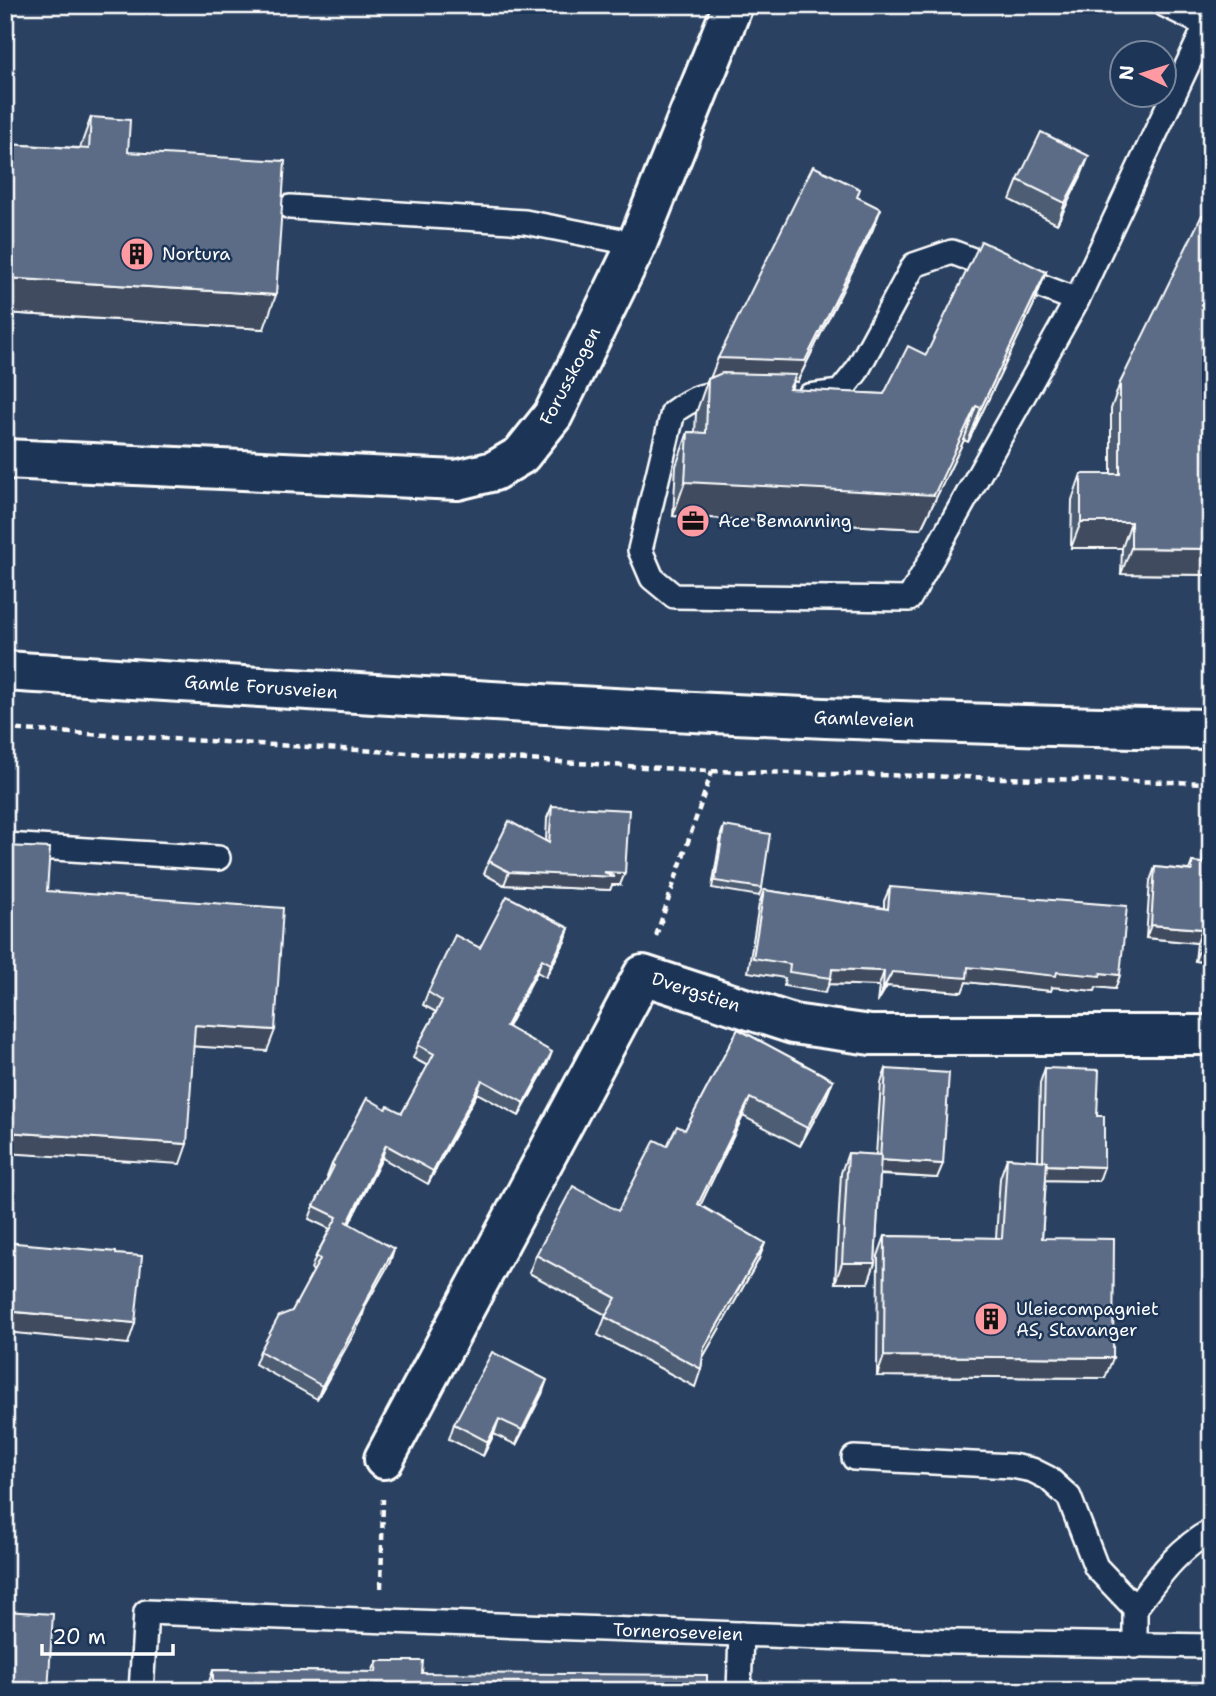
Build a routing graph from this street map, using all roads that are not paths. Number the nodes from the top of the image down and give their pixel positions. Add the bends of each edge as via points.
1 (733, 5) edge
2 (1165, 5) edge
3 (1208, 20) edge
4 (290, 207) dead end
5 (637, 244) junction
6 (1077, 300) junction
7 (761, 394) edge
8 (788, 395) edge
9 (5, 459) edge
10 (5, 671) edge
11 (517, 702) joint
12 (1211, 729) edge
13 (5, 845) edge
14 (218, 858) dead end
15 (1211, 1035) edge
16 (854, 1458) dead end
17 (384, 1459) road end
18 (1211, 1531) edge
19 (1135, 1608) junction
20 (741, 1634) junction
21 (1135, 1646) junction
22 (1211, 1646) edge
23 (141, 1691) edge
24 (739, 1691) edge

1 - 5 street, Forusskogen
2 - 3 lane
3 - 6 lane
4 - 5 lane via 525,222
5 - 9 street, Forusskogen via 553,415 521,455 494,471 457,480
6 - 7 lane via 909,599 674,596 652,578 639,550 673,412 708,393
6 - 8 lane via 952,252 932,257 914,265 856,372 840,392
10 - 11 street, Gamle Forusveien
11 - 12 street, Gamleveien via 783,716
13 - 14 lane
15 - 17 street, Dvergstien via 872,1035 793,1024 643,975
16 - 19 lane via 1012,1466 1048,1478 1069,1497 1097,1567
18 - 19 lane via 1172,1559
19 - 21 lane
20 - 21 lane, Torneroseveien
20 - 23 lane, Torneroseveien via 146,1612
20 - 24 lane
21 - 22 lane, Torneroseveien

